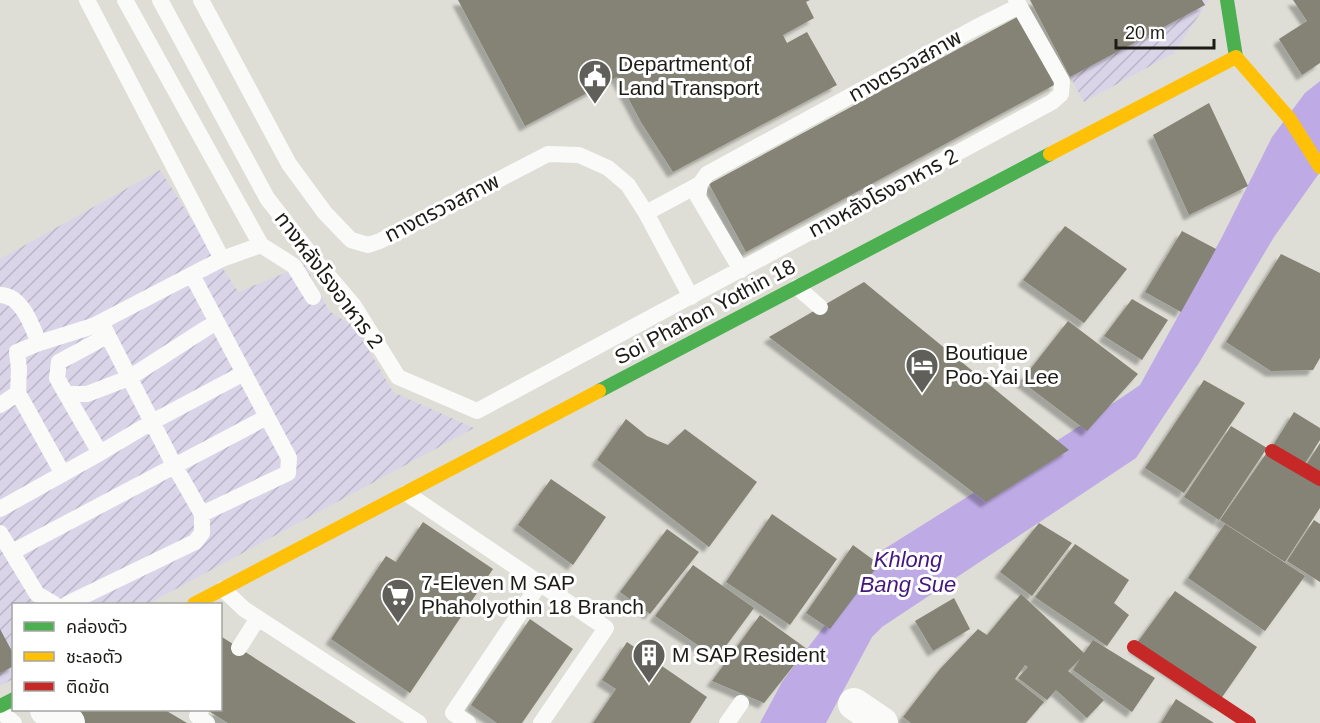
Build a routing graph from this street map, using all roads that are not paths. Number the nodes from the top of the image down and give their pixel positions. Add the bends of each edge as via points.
1 (87, 0) edge
2 (125, 0) edge
3 (160, 0) edge
4 (201, 0) edge
5 (1227, 0) edge
6 (1018, 3) edge
7 (1236, 57) junction
8 (1320, 167) edge
9 (700, 184) junction
10 (646, 213) junction
11 (261, 245) junction
12 (222, 259) junction
13 (741, 270) junction
14 (192, 275) junction
15 (797, 287) junction
16 (0, 295) edge
17 (313, 297) dead end
18 (691, 297) junction
19 (820, 308) dead end
20 (216, 322) junction
21 (104, 329) junction
22 (39, 343) junction
23 (244, 373) junction
24 (129, 378) junction
25 (18, 393) junction
26 (66, 394) junction
27 (0, 405) edge
28 (267, 417) junction
29 (152, 422) junction
30 (1272, 451) dead end
31 (99, 453) junction
32 (174, 465) junction
33 (63, 474) junction
34 (1320, 479) edge
35 (406, 493) junction
36 (0, 509) edge
37 (202, 514) junction
38 (0, 533) edge
39 (12, 552) junction
40 (540, 583) junction
41 (223, 589) junction
42 (52, 603) edge
43 (69, 603) edge
44 (196, 603) edge
45 (262, 621) junction
46 (1134, 647) dead end
47 (239, 648) dead end
48 (741, 703) dead end
49 (854, 704) dead end
50 (0, 709) edge
51 (48, 711) edge
52 (200, 711) edge
53 (14, 723) edge
54 (69, 723) edge
55 (207, 723) edge
56 (419, 723) edge
57 (468, 723) edge
58 (542, 723) edge
59 (727, 723) edge
60 (882, 723) edge
61 (1249, 723) edge

1 - 12 lane
2 - 11 lane
3 - 18 lane, ทางหลังโรงอาหาร 2 via 267,198 354,306 398,377 477,411
4 - 10 lane, ทางตรวจสภาพ via 289,164 325,213 351,240 368,245 380,241 548,154 579,155 608,168 628,184
5 - 7 street
6 - 9 lane, ทางตรวจสภาพ via 707,174
6 - 13 lane, ทางหลังโรงอาหาร 2 via 1062,81 1061,94 1042,108
7 - 8 street via 1289,118
7 - 15 street, Soi Phahon Yothin 18
9 - 10 lane, ทางตรวจสภาพ
9 - 13 lane via 698,197
10 - 18 lane, ทางตรวจสภาพ
11 - 12 lane
11 - 17 lane via 294,266
12 - 14 lane
13 - 18 lane, ทางหลังโรงอาหาร 2
14 - 20 lane
14 - 21 lane
15 - 19 lane
15 - 35 street, Soi Phahon Yothin 18
16 - 22 lane via 23,308
20 - 23 lane
20 - 24 lane
21 - 22 lane via 93,326
21 - 24 lane
21 - 26 lane via 59,362 57,378
22 - 25 lane via 17,352
23 - 28 lane
23 - 29 lane
24 - 26 lane via 87,394
24 - 29 lane
25 - 27 lane
25 - 33 lane
26 - 31 lane
28 - 32 lane
28 - 37 lane via 288,458 288,473
29 - 31 lane
29 - 32 lane
30 - 34 street
31 - 33 lane
32 - 37 lane
32 - 39 lane
33 - 36 lane
35 - 40 lane
35 - 41 street, Soi Phahon Yothin 18
37 - 43 lane via 202,533 195,542
38 - 39 lane
39 - 42 lane via 38,594
40 - 57 lane via 453,713
40 - 58 lane via 606,628
41 - 44 street, Soi Phahon Yothin 18
41 - 45 lane
45 - 47 lane
45 - 56 lane
46 - 61 street
48 - 59 lane
49 - 60 street
50 - 53 lane
51 - 54 street
52 - 55 lane via 197,716

